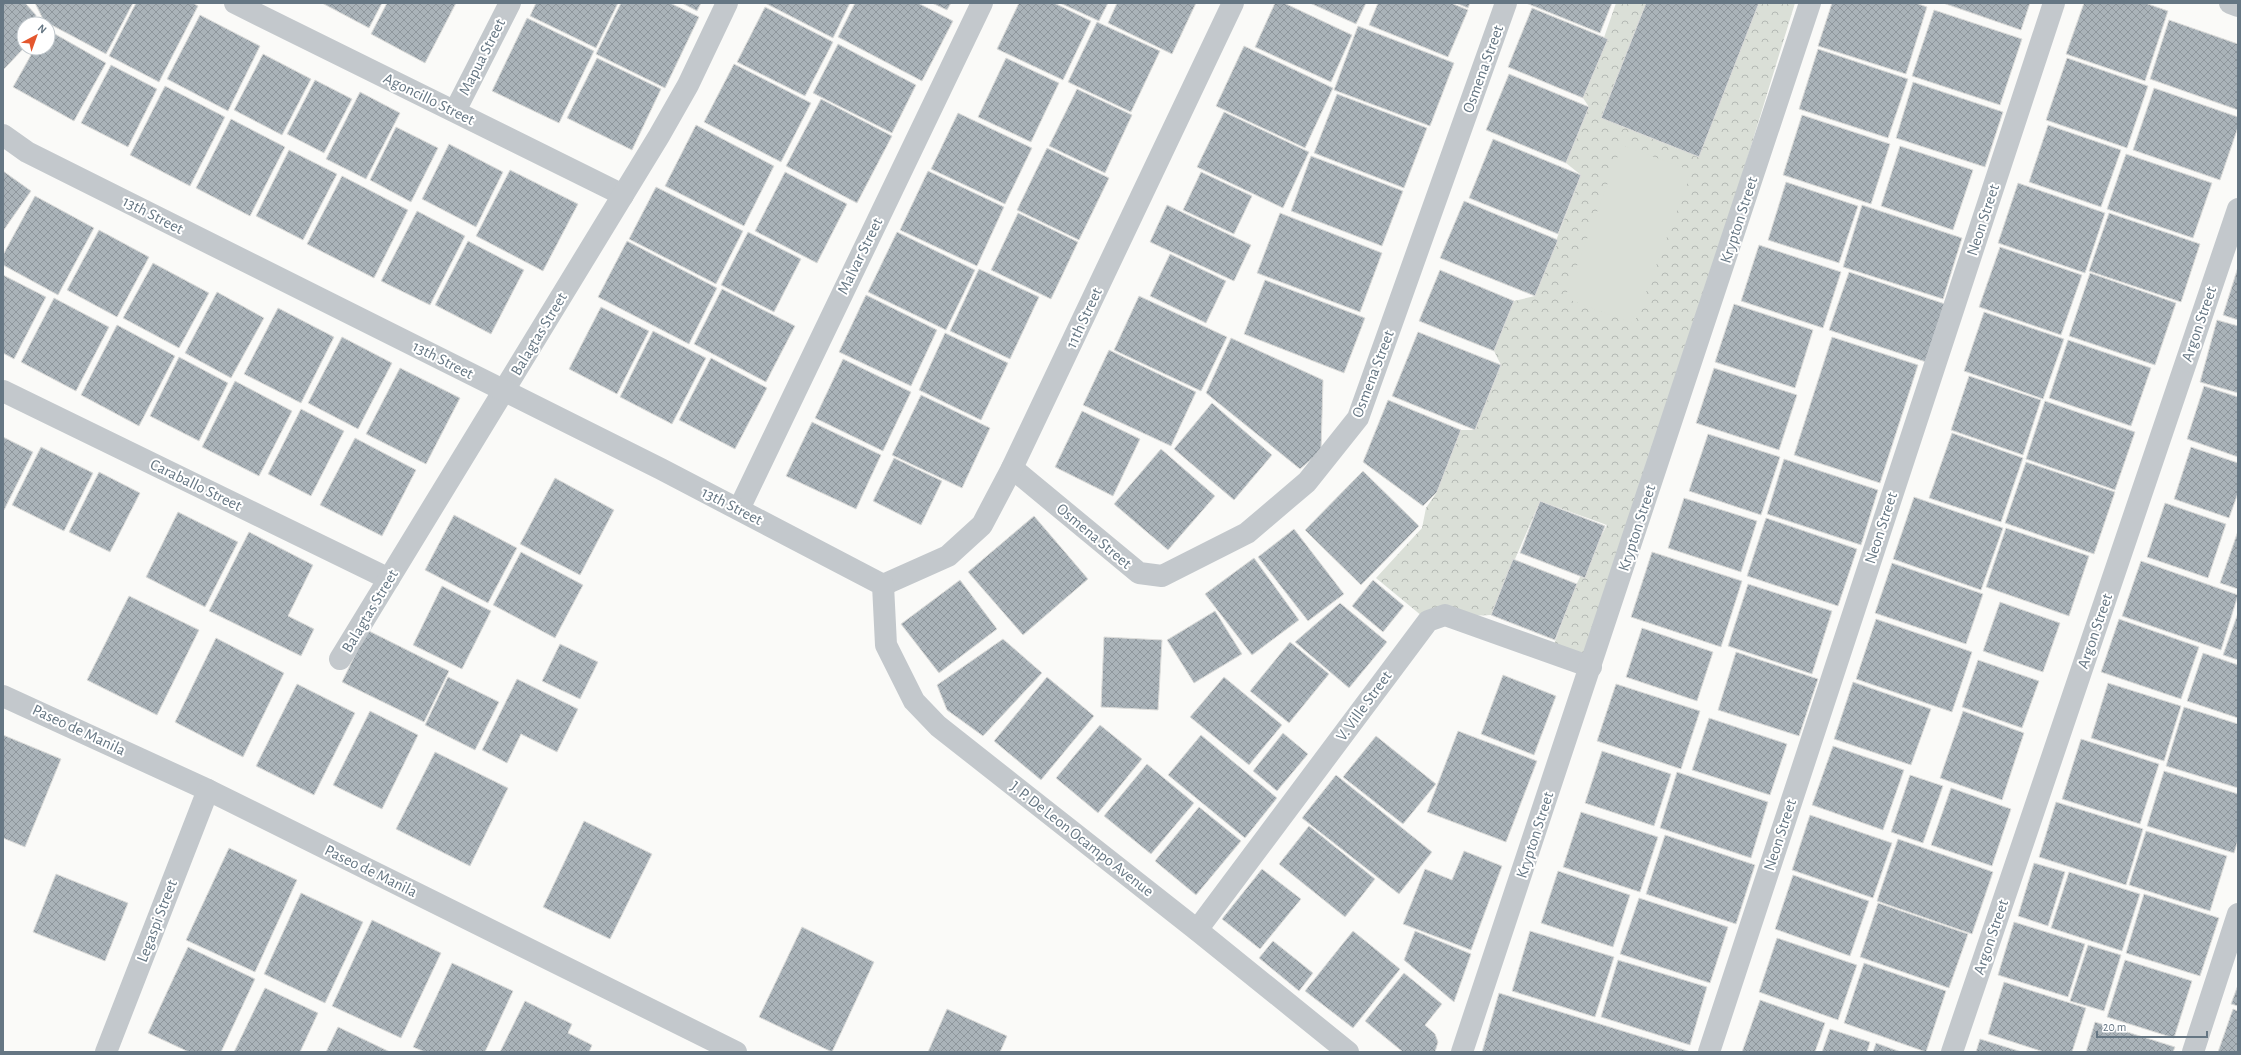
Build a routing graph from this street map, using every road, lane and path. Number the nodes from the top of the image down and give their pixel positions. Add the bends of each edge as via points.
1 (235, 3) edge
2 (510, 3) edge
3 (727, 3) edge
4 (982, 3) edge
5 (1233, 3) edge
6 (1506, 3) edge
7 (1810, 3) edge
8 (2054, 3) edge
9 (2230, 3) edge
10 (2238, 6) edge
11 (264, 10) edge
12 (455, 111) junction
13 (3, 135) edge
14 (623, 195) junction
15 (2238, 209) edge
16 (3, 391) edge
17 (505, 391) junction
18 (1012, 468) junction
19 (739, 509) junction
20 (389, 579) junction
21 (883, 585) junction
22 (340, 659) dead end
23 (1591, 667) junction
24 (3, 696) edge
25 (208, 790) junction
26 (2238, 914) edge
27 (1197, 930) junction
28 (107, 1052) edge
29 (736, 1052) edge
30 (1348, 1052) edge
31 (1462, 1052) edge
32 (1709, 1052) edge
33 (1952, 1052) edge
34 (2193, 1052) edge

1 - 11 street, Agoncillo Street
2 - 12 street, Mapua Street
3 - 14 street, Balagtas Street via 688,85
4 - 19 street, Malvar Street
5 - 18 street, 11th Street
6 - 18 street, Osmena Street via 1358,418 1307,482 1247,533 1162,576 1139,573
7 - 23 street, Krypton Street
8 - 32 street, Neon Street
9 - 10 street
11 - 12 street, Agoncillo Street
12 - 14 street, Agoncillo Street
13 - 17 street, 13th Street via 27,152
14 - 17 street, Balagtas Street
15 - 33 street, Argon Street
16 - 20 street, Caraballo Street
17 - 19 street, 13th Street
17 - 20 street, Balagtas Street
18 - 21 street, 11th Street via 982,525 948,556
19 - 21 street, 13th Street
20 - 22 street, Balagtas Street
21 - 27 street, J. P. De Leon Ocampo Avenue via 886,646 914,701 938,726
23 - 27 street, V. Ville Street via 1445,615 1428,621
23 - 31 street, Krypton Street
24 - 25 street, Paseo de Manila
25 - 28 street, Legaspi Street
25 - 29 street, Paseo de Manila
26 - 34 street
27 - 30 street, J. P. De Leon Ocampo Avenue

